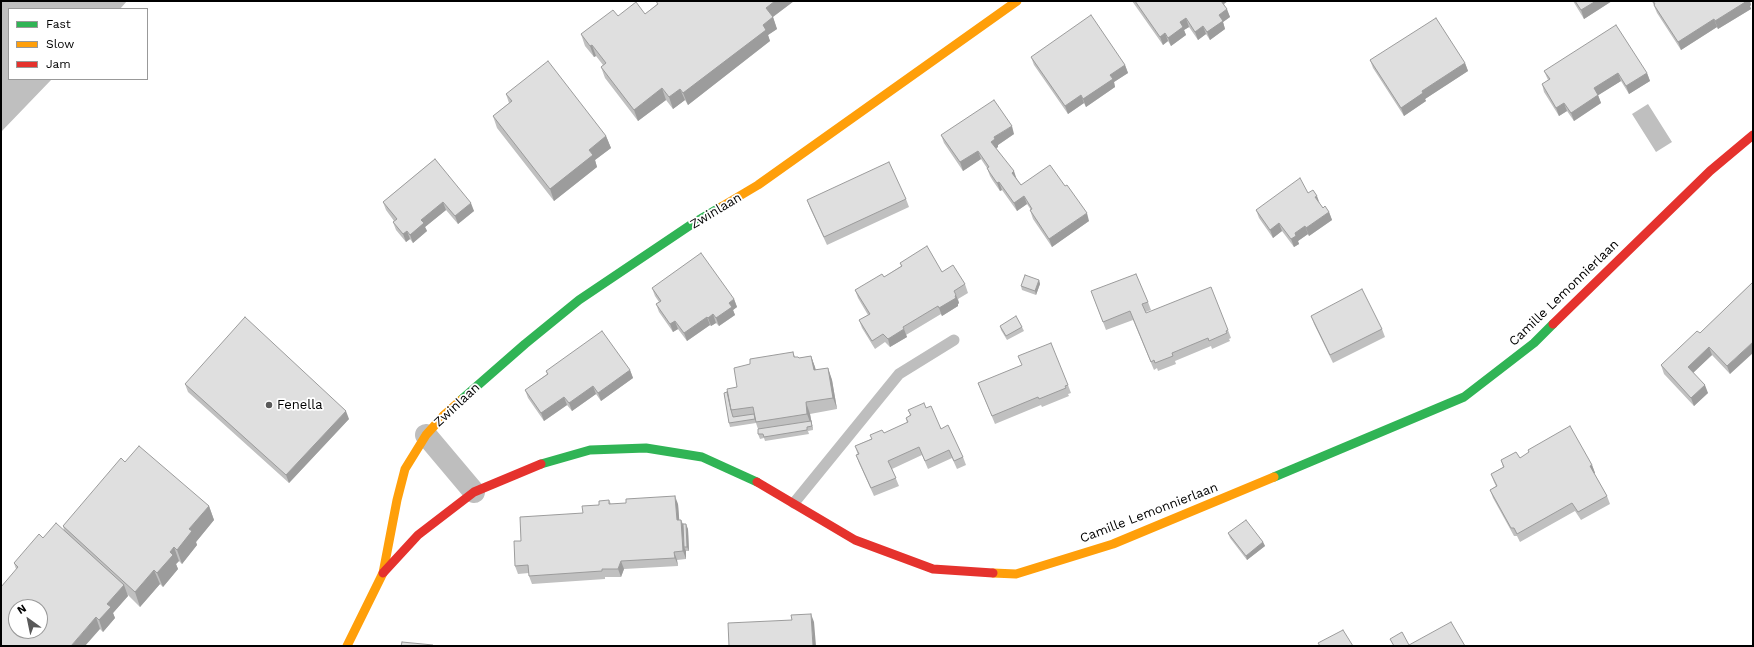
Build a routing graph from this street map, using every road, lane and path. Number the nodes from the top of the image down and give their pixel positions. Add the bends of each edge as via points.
1 (1017, 1) edge
2 (1753, 135) edge
3 (954, 340) dead end
4 (426, 435) junction
5 (474, 492) junction
6 (794, 503) junction
7 (383, 573) junction
8 (347, 646) edge

1 - 4 street, Zwinlaan via 758,185 692,224 579,300 444,415
2 - 6 street, Camille Lemonnierlaan via 1710,171 1534,343 1464,397 1113,544 1016,574 933,569 855,540
3 - 6 lane via 899,374
4 - 5 street, Zwinlaan
4 - 7 street, Zwinlaan via 406,469 397,500
5 - 6 street, Camille Lemonnierlaan via 533,466 590,450 646,448 702,457 766,486
5 - 7 street, Camille Lemonnierlaan via 418,535
7 - 8 street, Zwinlaan

